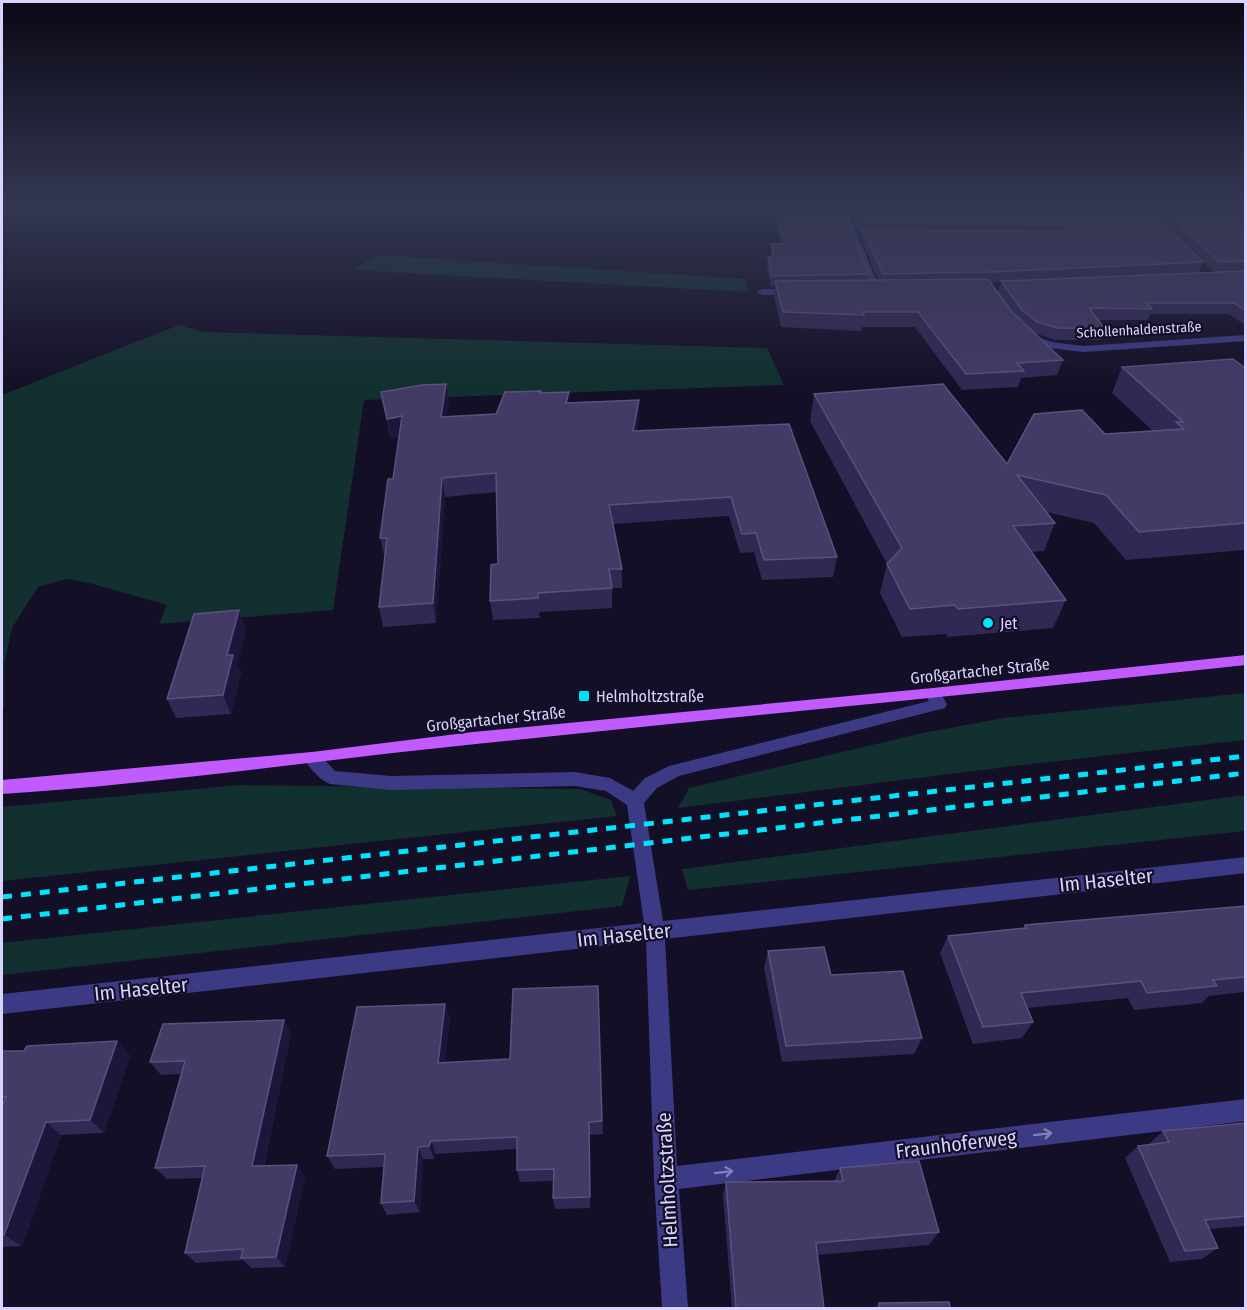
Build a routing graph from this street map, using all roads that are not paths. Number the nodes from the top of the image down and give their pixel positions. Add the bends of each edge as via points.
1 (865, 265) edge
2 (808, 291) edge
3 (865, 291) edge
4 (876, 291) junction
5 (888, 291) edge
6 (762, 292) dead end
7 (1023, 331) edge
8 (1245, 338) edge
9 (1245, 660) edge
10 (933, 694) junction
11 (312, 759) junction
12 (2, 787) edge
13 (635, 801) junction
14 (1245, 865) edge
15 (655, 931) junction
16 (2, 1004) edge
17 (1245, 1110) edge
18 (666, 1179) junction
19 (675, 1308) edge

1 - 4 street
2 - 6 street
3 - 4 street
4 - 5 street
7 - 8 street, Schollenhaldenstraße via 1050,345 1083,349
9 - 10 main road, Großgartacher Straße
10 - 11 main road, Großgartacher Straße via 473,738
10 - 13 street via 939,704 675,771 651,783
11 - 12 main road, Großgartacher Straße
11 - 13 street via 330,777 391,783 575,779 610,785
13 - 15 street, Helmholtzstraße
14 - 15 street, Im Haselter
15 - 16 street, Im Haselter
15 - 18 street, Helmholtzstraße
18 -> 17 street, Fraunhoferweg
18 - 19 street, Helmholtzstraße

